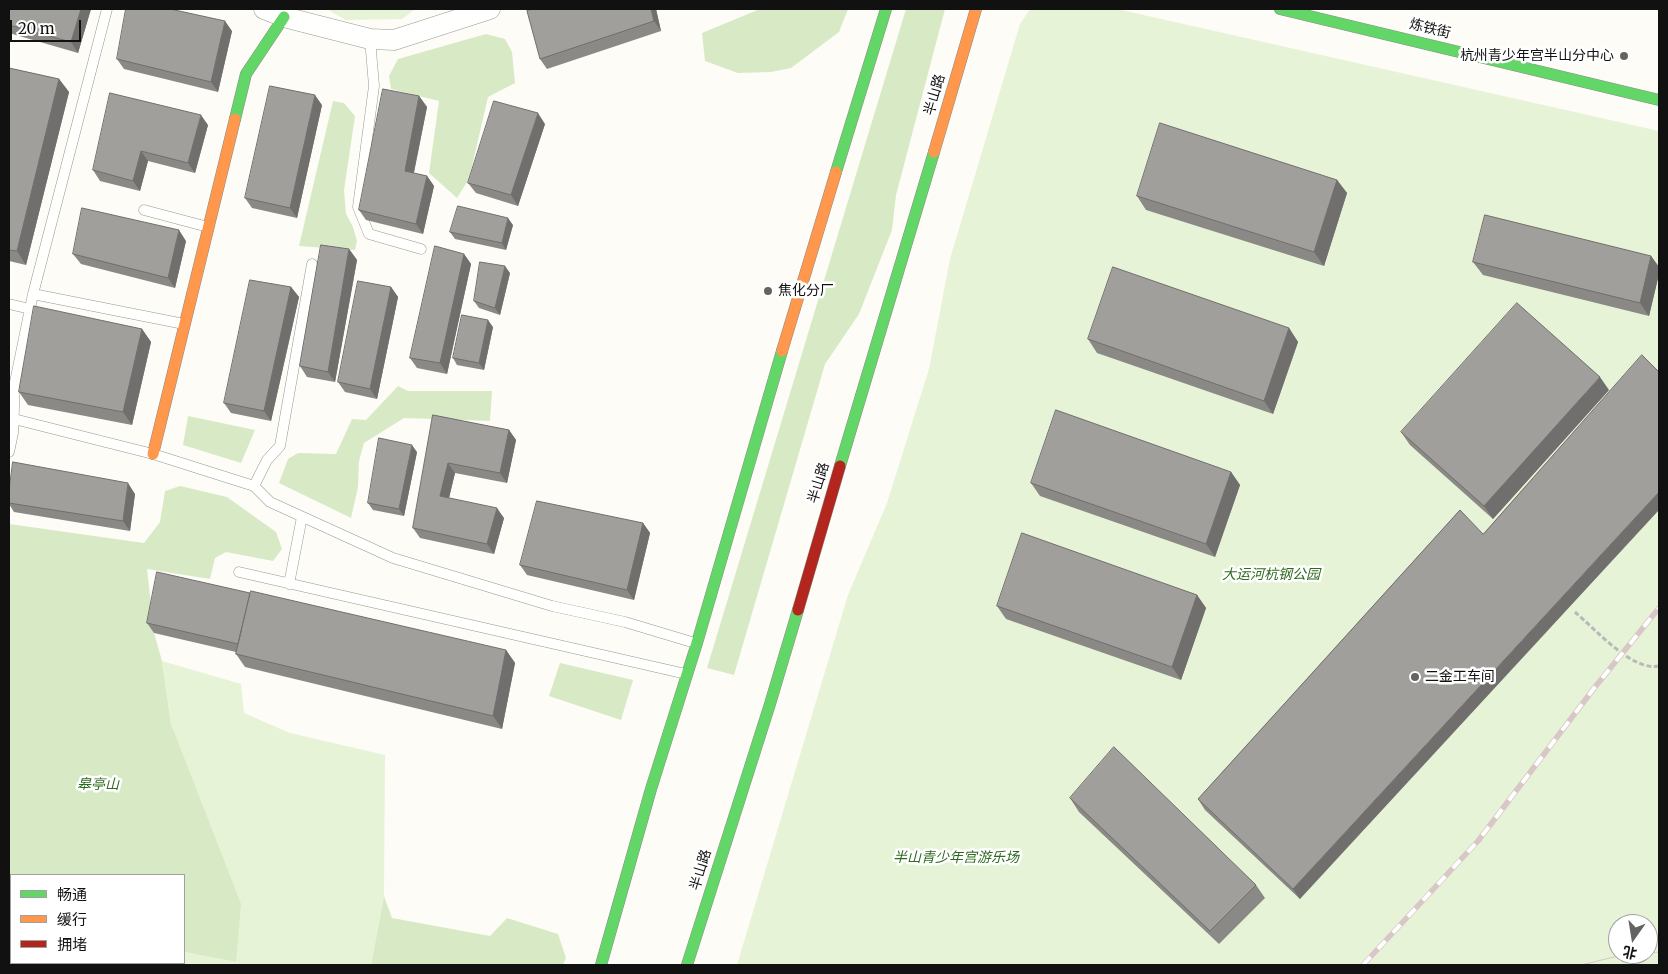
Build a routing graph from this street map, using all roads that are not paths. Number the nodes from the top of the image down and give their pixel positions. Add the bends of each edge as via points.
1 (107, 9) edge
2 (264, 9) edge
3 (490, 9) edge
4 (886, 9) edge
5 (976, 9) edge
6 (1280, 9) edge
7 (307, 16) edge
8 (284, 17) junction
9 (370, 39) junction
10 (1659, 100) edge
11 (144, 210) dead end
12 (209, 228) junction
13 (421, 249) dead end
14 (312, 264) dead end
15 (33, 294) junction
16 (9, 304) edge
17 (30, 309) junction
18 (185, 324) junction
19 (14, 418) junction
20 (11, 433) edge
21 (9, 452) edge
22 (152, 454) junction
23 (254, 486) junction
24 (302, 517) junction
25 (239, 572) dead end
26 (289, 584) junction
27 (697, 644) junction
28 (687, 675) junction
29 (601, 965) edge
30 (687, 965) edge

1 - 15 lane
2 - 8 street
3 - 9 street via 444,20 394,40
4 - 27 main road
5 - 30 main road, 半山路 via 770,704
6 - 10 main road, 炼铁街
7 - 8 street
7 - 9 street
8 - 12 main road via 246,74
9 - 13 lane via 374,86 358,207 369,234
11 - 12 lane
12 - 18 main road
14 - 23 lane via 280,446 267,460
15 - 17 lane
15 - 18 lane
16 - 17 lane
17 - 19 lane via 15,382
18 - 22 main road
19 - 20 lane
19 - 22 lane
20 - 21 lane
22 - 23 lane
23 - 24 lane via 270,502
24 - 26 lane
24 - 27 lane via 402,561 552,606 625,622
25 - 26 lane
26 - 28 lane
27 - 28 main road
28 - 29 main road

